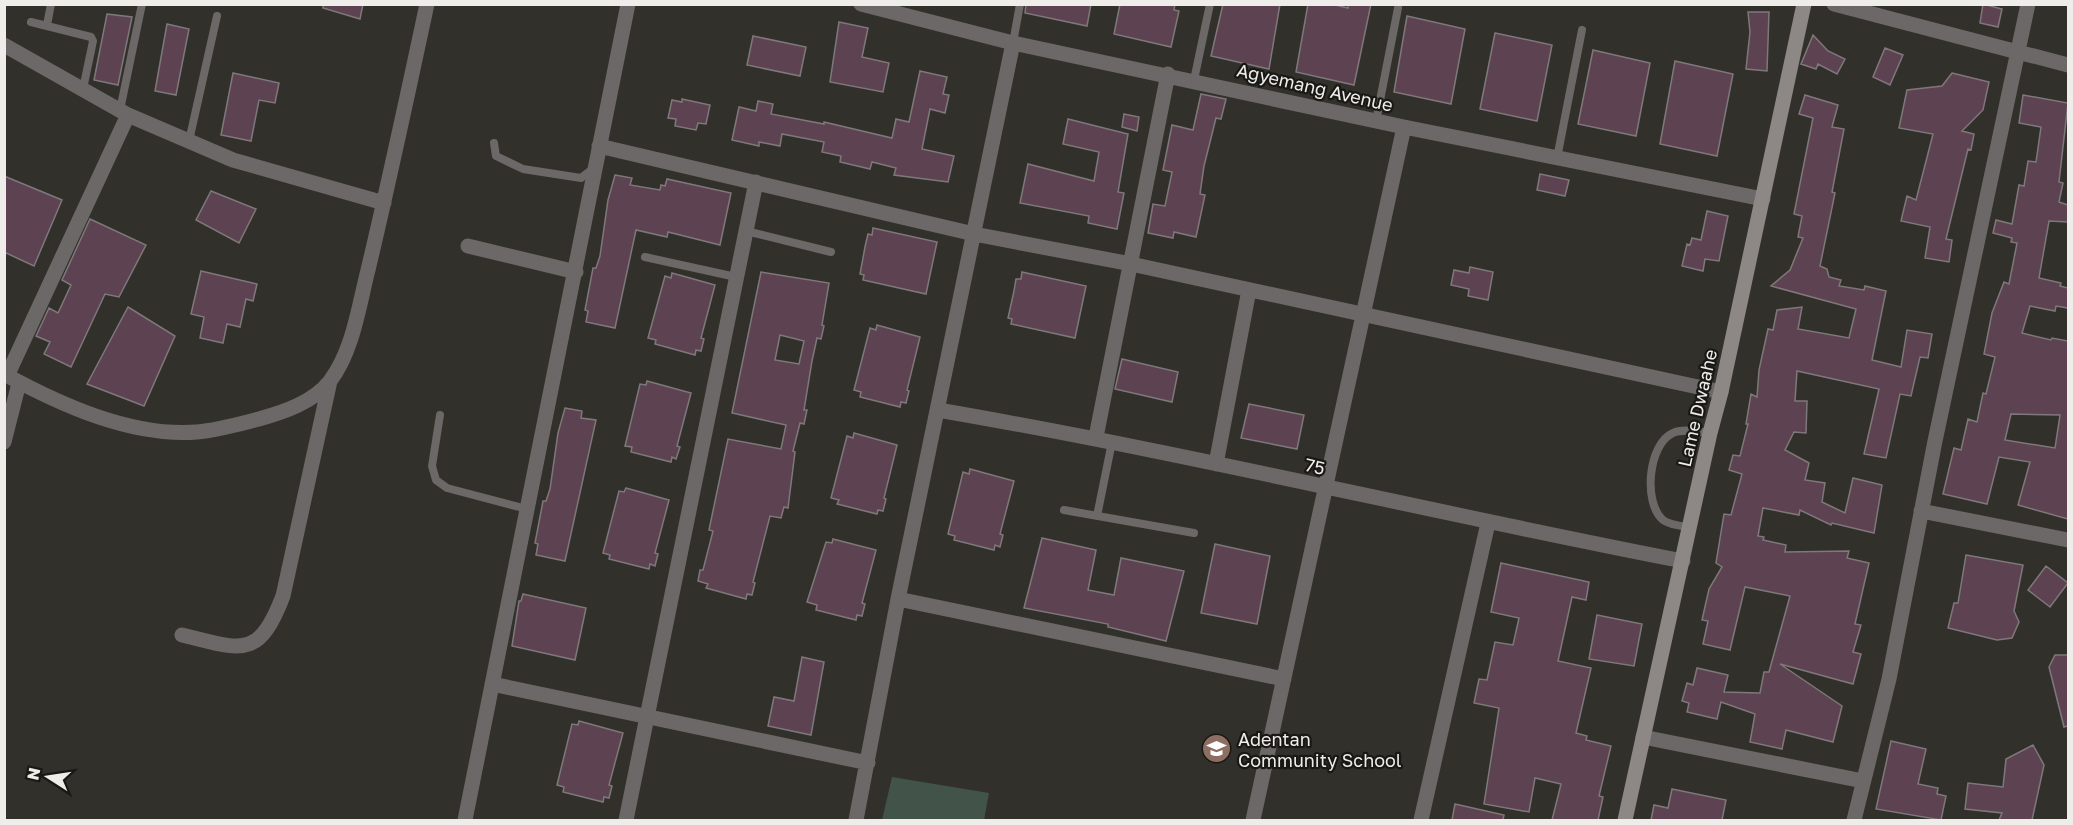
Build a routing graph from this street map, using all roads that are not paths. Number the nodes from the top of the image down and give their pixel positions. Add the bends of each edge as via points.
1 (51, 4) edge
2 (142, 4) edge
3 (427, 4) edge
4 (628, 4) edge
5 (861, 4) edge
6 (1020, 4) edge
7 (1210, 4) edge
8 (1804, 4) edge
9 (1834, 4) edge
10 (2028, 4) edge
11 (1398, 8) dead end
12 (217, 16) dead end
13 (30, 22) dead end
14 (47, 25) junction
15 (1582, 30) dead end
16 (1013, 43) junction
17 (4, 45) edge
18 (2018, 52) junction
19 (2068, 65) edge
20 (1168, 74) junction
21 (1194, 80) junction
22 (83, 89) junction
23 (124, 112) junction
24 (1376, 121) junction
25 (1404, 127) junction
26 (189, 141) junction
27 (494, 143) dead end
28 (599, 146) junction
29 (1557, 158) junction
30 (595, 167) junction
31 (756, 182) junction
32 (1763, 199) junction
33 (384, 203) junction
34 (746, 231) junction
35 (974, 234) junction
36 (468, 246) dead end
37 (831, 252) dead end
38 (645, 257) dead end
39 (1131, 264) junction
40 (576, 272) junction
41 (736, 277) junction
42 (1250, 290) junction
43 (1363, 316) junction
44 (10, 377) edge
45 (330, 381) junction
46 (1721, 392) junction
47 (938, 411) junction
48 (440, 415) dead end
49 (1710, 433) junction
50 (1096, 437) junction
51 (4, 442) edge
52 (1112, 442) junction
53 (1216, 464) junction
54 (1326, 489) junction
55 (527, 509) junction
56 (1064, 510) dead end
57 (1922, 511) junction
58 (1097, 516) junction
59 (1488, 523) junction
60 (1690, 527) junction
61 (1194, 533) dead end
62 (2068, 540) edge
63 (1683, 561) junction
64 (898, 599) junction
65 (182, 635) dead end
66 (1284, 679) junction
67 (492, 684) junction
68 (648, 717) junction
69 (1643, 737) junction
70 (868, 762) junction
71 (1863, 781) junction
72 (465, 820) edge
73 (626, 820) edge
74 (856, 820) edge
75 (1253, 820) edge
76 (1422, 820) edge
77 (1624, 820) edge
78 (1855, 820) edge

1 - 14 lane
2 - 23 lane
3 - 33 street
4 - 28 street
5 - 16 street, Agyemang Avenue
6 - 16 lane
7 - 21 lane
8 - 32 street, Lame Dwaahe
9 - 18 street
10 - 18 street
11 - 24 lane
12 - 26 lane
13 - 14 lane
14 - 22 lane via 91,37
15 - 29 lane
16 - 20 street, Agyemang Avenue
16 - 35 street
17 - 22 street
18 - 19 street
18 - 57 street
20 - 21 street, Agyemang Avenue
20 - 39 street
21 - 24 street, Agyemang Avenue
22 - 23 street
23 - 26 street
23 - 44 street
24 - 25 street, Agyemang Avenue
25 - 29 street, Agyemang Avenue
25 - 43 street
26 - 33 street via 233,160
27 - 30 lane via 496,156 523,169 581,178
28 - 30 street
28 - 31 street
29 - 32 street, Agyemang Avenue
30 - 40 street
31 - 34 street
31 - 35 street
32 - 46 street, Lame Dwaahe
33 - 45 street via 346,351
34 - 37 lane
34 - 41 street
35 - 39 street
35 - 47 street
36 - 40 street
38 - 41 lane
39 - 42 street
39 - 50 street
40 - 55 street
41 - 68 street
42 - 43 street
42 - 53 street
43 - 46 street
43 - 54 street
44 - 45 street via 102,419 131,427 197,432 303,404
44 - 51 street
45 - 65 street via 283,596 272,624 257,641 237,646
46 - 49 street, Lame Dwaahe
47 - 50 street, 75
47 - 64 street
48 - 55 lane via 432,466 436,480 447,488
49 - 60 street, Lame Dwaahe
49 - 60 lane via 1674,432 1664,440 1650,477 1653,507 1664,522
50 - 52 street, 75
52 - 53 street, 75
52 - 58 lane
53 - 54 street, 75
54 - 59 street, 75
54 - 66 street
55 - 67 street
56 - 58 lane
57 - 62 street
57 - 71 street via 1889,679
58 - 61 lane
59 - 63 street, 75
59 - 76 street
60 - 63 street, Lame Dwaahe
63 - 69 street, Lame Dwaahe
64 - 66 street
64 - 70 street
66 - 75 street
67 - 68 street
67 - 72 street
68 - 70 street
68 - 73 street
69 - 71 street
69 - 77 street, Lame Dwaahe
70 - 74 street
71 - 78 street

